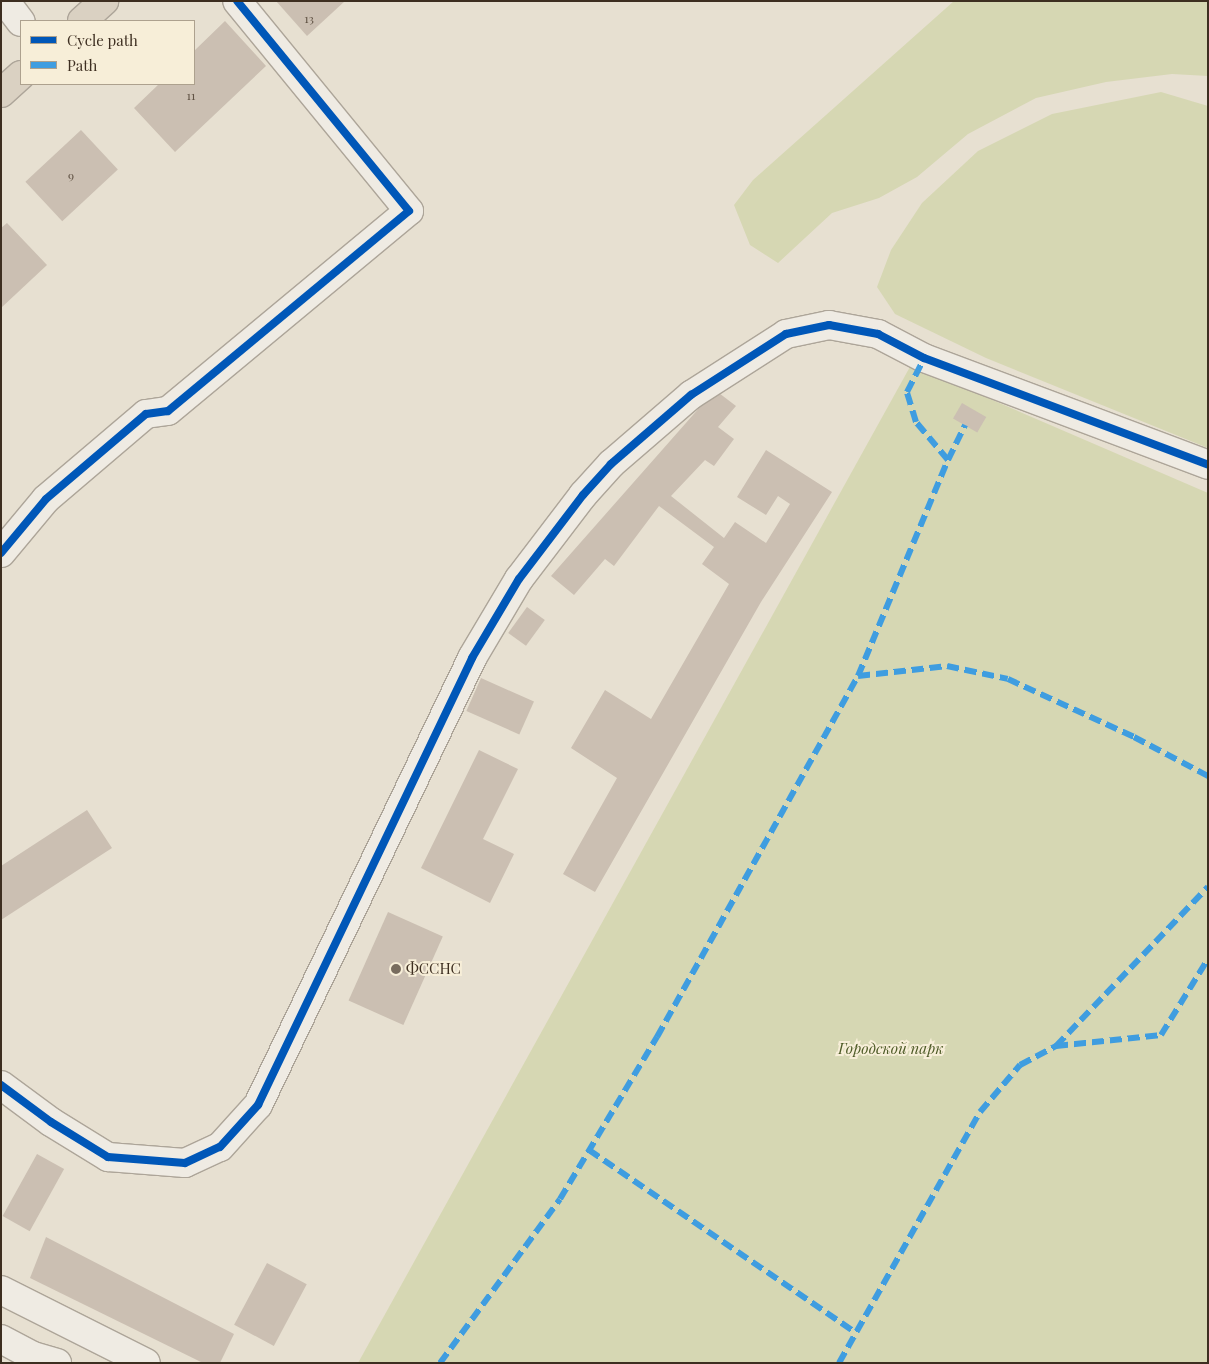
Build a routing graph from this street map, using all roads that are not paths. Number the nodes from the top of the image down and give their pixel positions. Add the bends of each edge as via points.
1 (5, 1) edge
2 (104, 1) edge
3 (237, 1) edge
4 (83, 20) edge
5 (20, 21) edge
6 (20, 76) edge
7 (1, 93) edge
8 (1208, 465) edge
9 (1, 553) edge
10 (1, 1085) edge
11 (1, 1290) edge
12 (1, 1339) edge
13 (57, 1363) edge
14 (146, 1363) edge

1 - 5 street
2 - 4 highway
3 - 9 street via 409,211 168,411 146,414 46,499
6 - 7 highway
8 - 10 street via 924,358 878,334 829,325 786,334 691,395 610,464 519,579 472,658 258,1104 220,1147 185,1163 108,1157 51,1122
11 - 14 street
12 - 13 street via 34,1356

